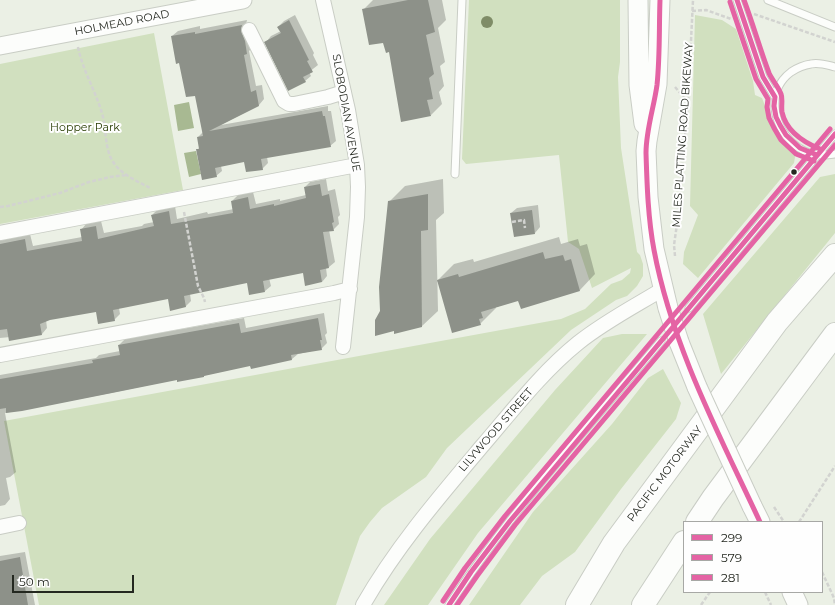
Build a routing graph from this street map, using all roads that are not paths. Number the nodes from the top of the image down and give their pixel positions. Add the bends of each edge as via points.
1 (243, 0) edge
2 (323, 0) edge
3 (462, 0) edge
4 (638, 0) edge
5 (660, 0) edge
6 (737, 0) edge
7 (768, 0) edge
8 (835, 27) edge
9 (249, 30) dead end
10 (0, 46) edge
11 (835, 67) edge
12 (344, 92) junction
13 (775, 96) junction
14 (835, 134) edge
15 (647, 141) junction
16 (835, 154) edge
17 (817, 155) junction
18 (357, 165) junction
19 (455, 174) dead end
20 (0, 233) edge
21 (835, 255) edge
22 (350, 289) junction
23 (663, 289) junction
24 (689, 308) dead end
25 (835, 334) edge
26 (670, 342) junction
27 (343, 347) dead end
28 (0, 355) edge
29 (756, 514) edge
30 (698, 521) edge
31 (19, 523) dead end
32 (0, 527) edge
33 (683, 544) edge
34 (792, 593) edge
35 (363, 605) edge
36 (449, 605) edge
37 (577, 605) edge
38 (643, 605) edge
39 (798, 605) edge

1 - 10 street, HOLMEAD ROAD
2 - 12 street, SLOBODIAN AVENUE
3 - 19 lane
4 - 15 main road via 639,85
5 - 15 main road via 657,84
6 - 13 lane via 763,77
7 - 8 lane
9 - 12 street via 284,101 294,104
11 - 13 lane via 811,64 796,69 782,81
12 - 18 street, SLOBODIAN AVENUE
13 - 17 lane via 776,117 786,135 800,148
14 - 17 lane
15 - 23 main road via 648,197 654,249
16 - 17 lane
17 - 24 lane
18 - 20 street
18 - 22 street, SLOBODIAN AVENUE via 357,217
21 - 37 highway, PACIFIC MOTORWAY via 778,322 614,542
22 - 27 street, SLOBODIAN AVENUE
22 - 28 street
23 - 26 main road, bridge via 668,308
23 - 35 street, LILYWOOD STREET via 578,343 546,373 512,410 409,535
25 - 30 highway
26 - 29 main road, bridge via 697,387
26 - 36 lane via 510,521
31 - 32 street
33 - 38 highway
34 - 39 main road

